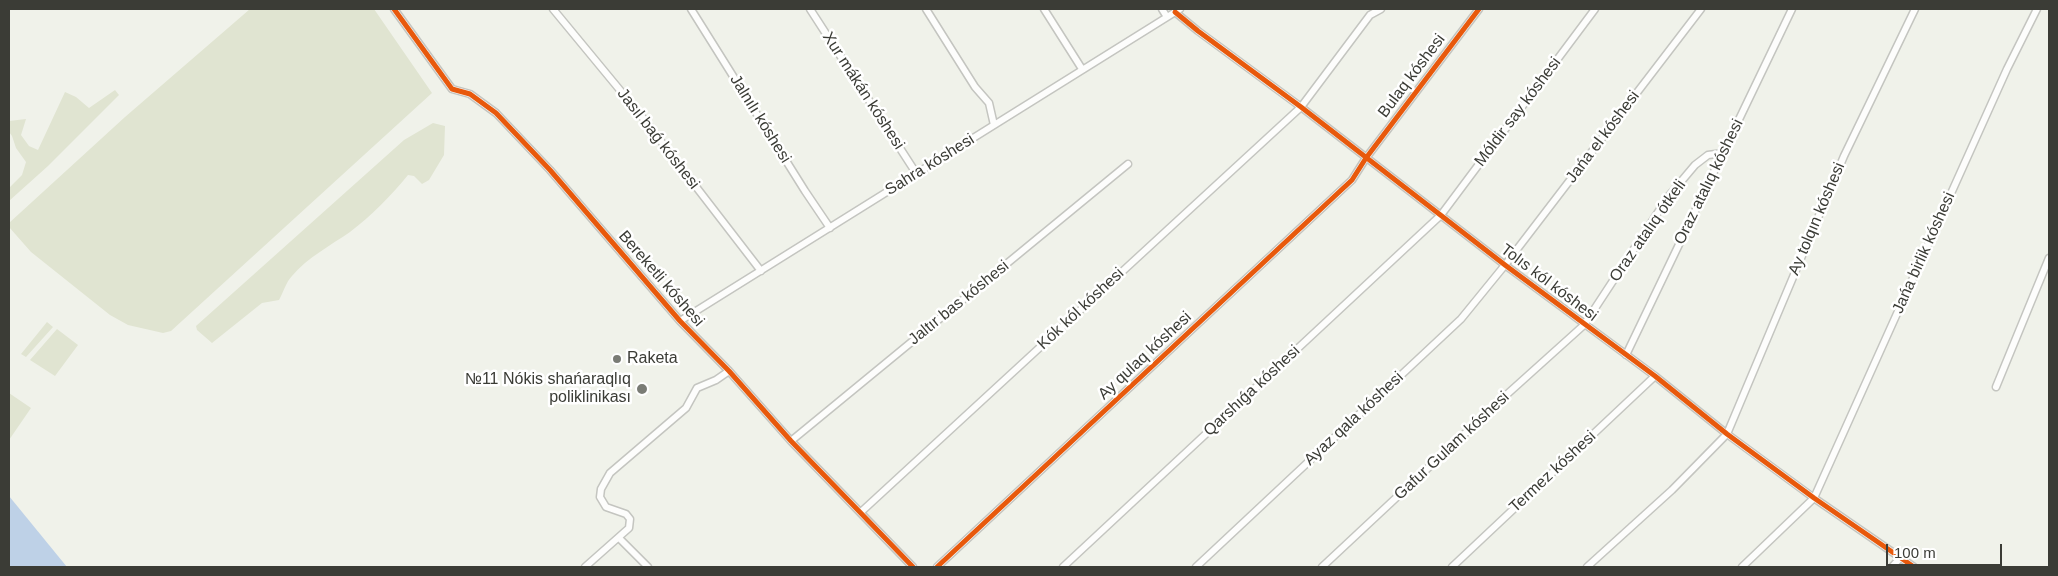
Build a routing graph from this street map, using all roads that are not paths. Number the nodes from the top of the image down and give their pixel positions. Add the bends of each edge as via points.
1 (394, 9) edge
2 (553, 9) edge
3 (691, 9) edge
4 (810, 9) edge
5 (926, 9) edge
6 (1044, 9) edge
7 (1162, 9) edge
8 (1381, 9) edge
9 (1479, 9) edge
10 (1595, 9) edge
11 (1701, 9) edge
12 (1792, 9) edge
13 (1915, 9) edge
14 (2037, 9) edge
15 (1178, 10) edge
16 (1167, 17) junction
17 (1082, 69) junction
18 (1301, 107) junction
19 (994, 125) junction
20 (1723, 153) junction
21 (1366, 158) junction
22 (1128, 164) dead end
23 (916, 173) junction
24 (1441, 215) junction
25 (830, 228) junction
26 (2049, 258) edge
27 (1505, 265) junction
28 (761, 271) junction
29 (680, 321) junction
30 (1584, 326) junction
31 (1626, 355) junction
32 (729, 371) junction
33 (1655, 376) junction
34 (1996, 387) dead end
35 (1728, 434) junction
36 (791, 441) junction
37 (1814, 498) junction
38 (861, 512) junction
39 (619, 538) junction
40 (1900, 558) junction
41 (585, 567) edge
42 (648, 567) edge
43 (913, 567) edge
44 (937, 567) edge
45 (1063, 567) edge
46 (1196, 567) edge
47 (1322, 567) edge
48 (1452, 567) edge
49 (1587, 567) edge
50 (1742, 567) edge
51 (1892, 567) edge
52 (1914, 567) edge

1 - 29 street, Bereketli kóshesi via 452,89 470,94 496,113 550,170
2 - 28 street, Jasıl baǵ kóshesi via 643,118
3 - 25 street, Jalnılı kóshesi
4 - 23 street, Xur mákán kóshesi
5 - 19 street via 975,87 989,103
6 - 17 street
7 - 16 street
8 - 18 street, Kók kól kóshesi via 1370,15
9 - 21 street, Bulaq kóshesi
10 - 24 street, Móldir say kóshesi
11 - 27 street, Jańa el kóshesi
12 - 20 street, Oraz atalıq kóshesi
13 - 35 street, Ay tolqın kóshesi via 1844,156
14 - 37 street, Jańa birlik kóshesi
15 - 16 street, Sahra kóshesi
15 - 18 street, Tolıs kól kóshesi via 1198,32
16 - 17 street, Sahra kóshesi
17 - 19 street, Sahra kóshesi
18 - 21 street, Tolıs kól kóshesi
18 - 38 street, Kók kól kóshesi
19 - 23 street, Sahra kóshesi
20 - 30 street, Oraz atalıq ótkeli via 1708,155 1695,165 1668,196
20 - 31 street, Oraz atalıq kóshesi
21 - 24 street, Tolıs kól kóshesi
21 - 44 street, Ay qulaq kóshesi via 1352,180
22 - 36 street, Jaltır bas kóshesi
23 - 25 street, Sahra kóshesi
24 - 27 street, Tolıs kól kóshesi
24 - 45 street, Qarshıǵa kóshesi
25 - 28 street, Sahra kóshesi
26 - 34 street
27 - 30 street, Tolıs kól kóshesi
27 - 46 street, Ayaz qala kóshesi via 1461,319
28 - 29 street, Sahra kóshesi
29 - 32 street, Bereketli kóshesi
30 - 31 street, Tolıs kól kóshesi
30 - 47 street, Gafur Gulam kóshesi
31 - 33 street, Tolıs kól kóshesi
32 - 36 street, Bereketli kóshesi
32 - 39 street via 697,388 686,408 610,473 600,497 606,507 626,514 630,519 629,528
33 - 35 street, Tolıs kól kóshesi
33 - 48 street, Termez kóshesi
35 - 37 street, Tolıs kól kóshesi
35 - 49 street
36 - 38 street, Bereketli kóshesi
37 - 40 street, Tolıs kól kóshesi
37 - 50 street
38 - 43 street, Bereketli kóshesi
39 - 41 street
39 - 42 street
40 - 51 street
40 - 52 street, Tolıs kól kóshesi

